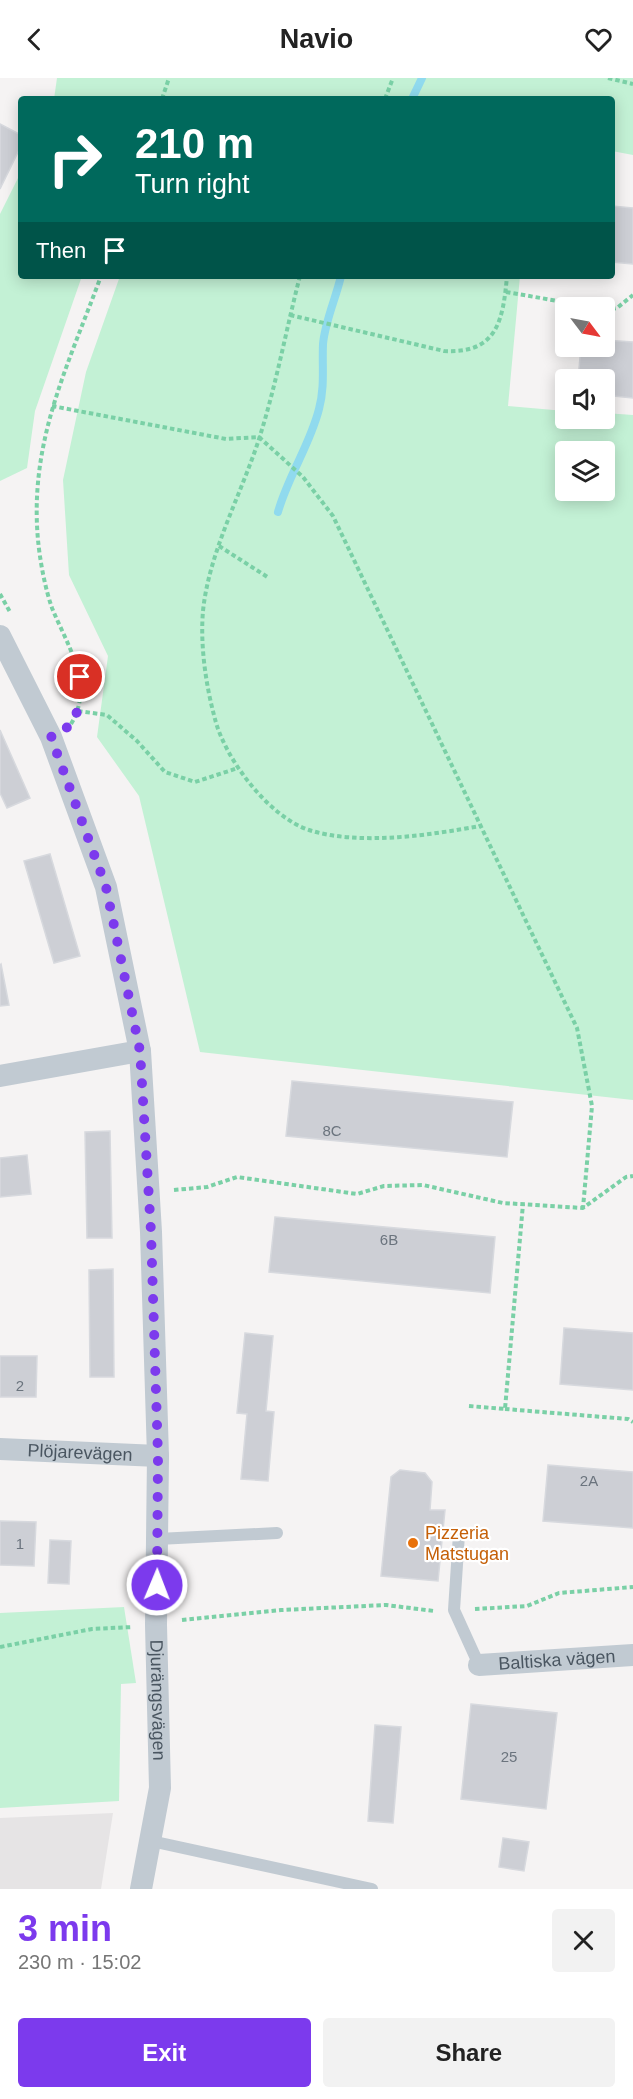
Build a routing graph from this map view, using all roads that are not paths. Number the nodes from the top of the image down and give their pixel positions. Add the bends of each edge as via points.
1 (0, 636) edge
2 (140, 1051) junction
3 (0, 1076) edge
4 (0, 1449) edge
5 (158, 1456) junction
6 (277, 1533) dead end
7 (459, 1534) dead end
8 (158, 1539) junction
9 (633, 1655) edge
10 (479, 1665) joint
11 (151, 1841) junction
12 (141, 1889) edge
13 (372, 1889) edge

1 - 2 street, Djurängsvägen via 51,737 106,887
2 - 3 street
2 - 5 street, Djurängsvägen
4 - 5 street, Plöjarevägen
5 - 8 street, Djurängsvägen
6 - 8 lane
7 - 10 lane via 454,1610
8 - 11 street, Djurängsvägen via 160,1788
9 - 10 street, Baltiska vägen
11 - 12 street, Djurängsvägen
11 - 13 lane

